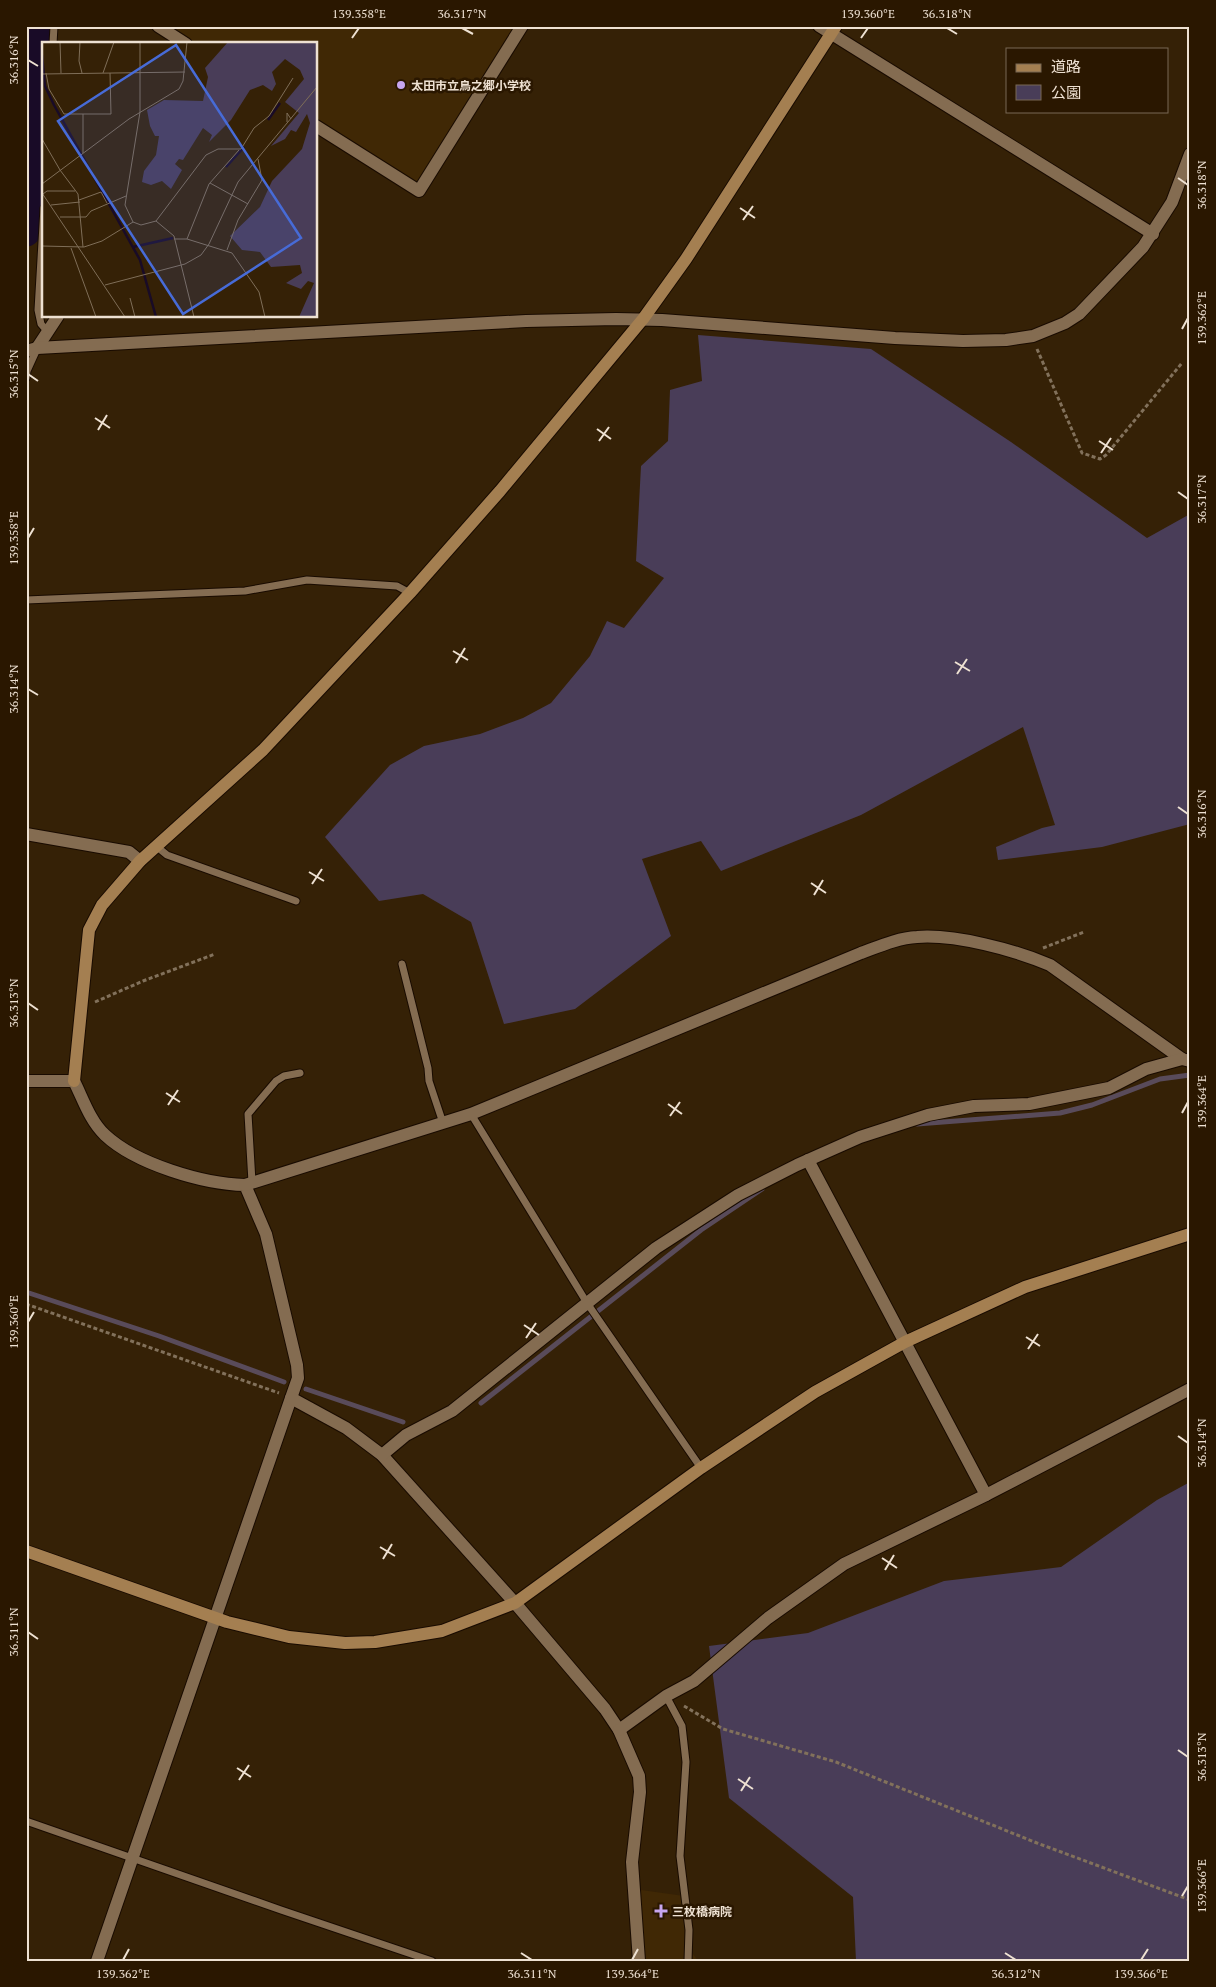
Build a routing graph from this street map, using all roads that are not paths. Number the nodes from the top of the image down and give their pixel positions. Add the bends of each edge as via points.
1 (54, 26) edge
2 (158, 26) edge
3 (522, 26) edge
4 (819, 26) edge
5 (834, 30) edge
6 (53, 42) edge
7 (183, 42) edge
8 (318, 127) edge
9 (1190, 154) edge
10 (1153, 234) junction
11 (42, 242) edge
12 (57, 318) edge
13 (644, 319) junction
14 (48, 332) junction
15 (30, 350) edge
16 (26, 378) edge
17 (410, 593) junction
18 (26, 600) edge
19 (26, 834) edge
20 (156, 846) junction
21 (140, 861) junction
22 (296, 901) dead end
23 (402, 964) dead end
24 (1186, 1060) edge
25 (300, 1073) dead end
26 (26, 1081) edge
27 (74, 1081) junction
28 (471, 1114) junction
29 (443, 1123) junction
30 (808, 1160) junction
31 (248, 1183) junction
32 (1190, 1234) edge
33 (587, 1303) junction
34 (905, 1342) junction
35 (1190, 1389) edge
36 (291, 1398) junction
37 (382, 1455) junction
38 (701, 1468) junction
39 (986, 1495) junction
40 (26, 1551) edge
41 (515, 1603) junction
42 (215, 1618) junction
43 (666, 1696) junction
44 (619, 1730) junction
45 (26, 1821) edge
46 (133, 1858) junction
47 (97, 1961) edge
48 (432, 1961) edge
49 (639, 1961) edge
50 (688, 1961) edge

1 - 6 lane
2 - 7 street
3 - 8 street via 419,191
4 - 5 street
5 - 10 street
5 - 13 street
9 - 10 street via 1172,202
10 - 13 street via 1079,314 1033,336 963,341
11 - 14 lane via 38,310 41,324
12 - 14 street
13 - 15 street via 526,320
13 - 17 street
14 - 15 street
15 - 16 lane
17 - 18 lane via 397,586 307,580 245,591
17 - 20 street via 263,750
19 - 21 street via 128,852
20 - 21 street
20 - 22 lane via 167,855
21 - 27 street via 116,886 94,918 88,936
23 - 29 lane via 429,1082
24 - 28 street via 1050,965 1026,954 940,936 895,941
24 - 30 street via 1146,1069 1108,1088 1029,1104 974,1106 928,1115 860,1137
25 - 31 lane via 276,1081 248,1114
26 - 27 street
27 - 31 street via 98,1126 117,1144 165,1168 221,1183
28 - 29 street
28 - 33 lane
29 - 31 street
30 - 33 street via 738,1195 664,1243
30 - 34 street
31 - 36 street via 266,1234 297,1365 298,1378
32 - 34 street via 1025,1287
33 - 37 street via 452,1411 406,1435
33 - 38 lane
34 - 38 street via 815,1392
34 - 39 street
35 - 39 street
36 - 37 street via 346,1428
36 - 42 street
37 - 41 street
38 - 41 street
39 - 43 street via 844,1564 768,1618 694,1681
40 - 42 street
41 - 42 street via 442,1631 375,1642 290,1638
41 - 44 street
42 - 46 street
43 - 44 street
43 - 50 lane via 682,1726 686,1762 680,1856
44 - 49 street via 639,1776 632,1862
45 - 46 lane
46 - 47 street
46 - 48 lane

